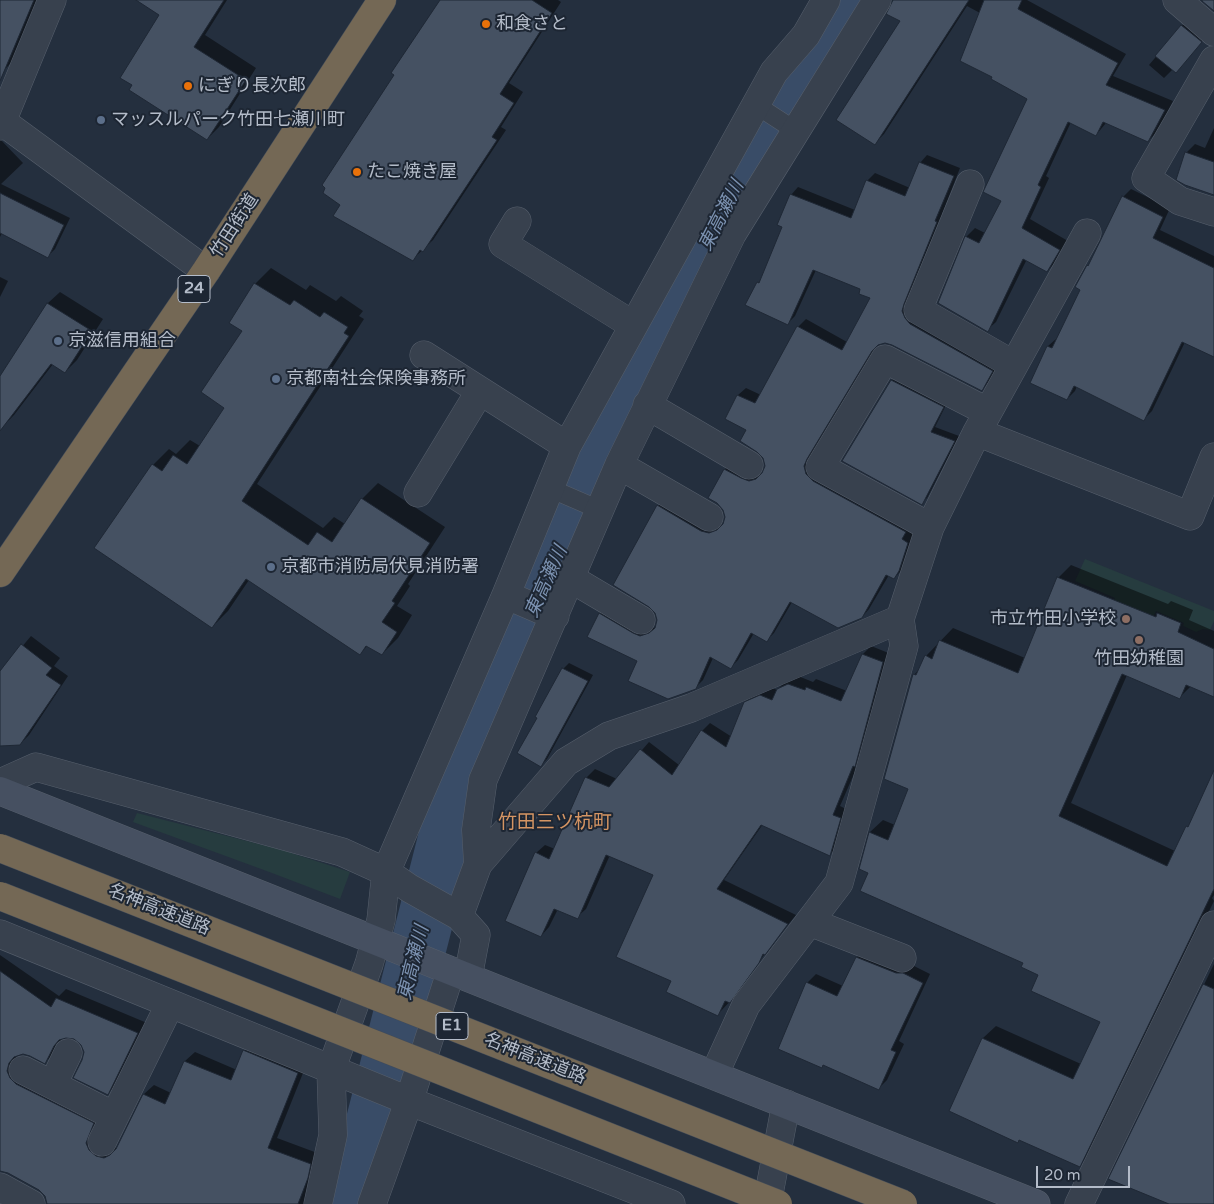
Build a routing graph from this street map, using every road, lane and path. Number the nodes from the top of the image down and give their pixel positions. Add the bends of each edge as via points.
1 (52, 0) edge
2 (382, 0) edge
3 (826, 0) edge
4 (877, 0) edge
5 (1177, 0) edge
6 (1214, 32) edge
7 (1214, 60) edge
8 (756, 106) junction
9 (1, 123) edge
10 (796, 132) junction
11 (970, 184) dead end
12 (1214, 212) edge
13 (517, 221) dead end
14 (1087, 233) dead end
15 (206, 271) junction
16 (633, 325) junction
17 (424, 355) dead end
18 (1014, 365) junction
19 (480, 391) junction
20 (648, 405) junction
21 (983, 422) junction
22 (567, 446) junction
23 (1214, 457) edge
24 (619, 465) junction
25 (749, 465) dead end
26 (550, 488) junction
27 (418, 493) dead end
28 (600, 510) junction
29 (709, 518) dead end
30 (930, 527) junction
31 (0, 573) edge
32 (570, 578) junction
33 (506, 595) junction
34 (555, 616) junction
35 (900, 619) junction
36 (642, 620) dead end
37 (0, 783) edge
38 (0, 791) edge
39 (0, 848) edge
40 (478, 864) junction
41 (386, 872) junction
42 (0, 896) edge
43 (455, 914) junction
44 (810, 922) junction
45 (1214, 925) edge
46 (0, 934) edge
47 (375, 940) junction
48 (902, 958) dead end
49 (459, 974) junction
50 (170, 1004) junction
51 (68, 1053) dead end
52 (24, 1070) dead end
53 (343, 1075) junction
54 (714, 1075) junction
55 (53, 1084) junction
56 (402, 1099) junction
57 (786, 1104) junction
58 (114, 1116) junction
59 (102, 1142) dead end
60 (0, 1187) edge
61 (31, 1204) edge
62 (318, 1204) edge
63 (372, 1204) edge
64 (671, 1204) edge
65 (767, 1204) edge
66 (778, 1204) edge
67 (903, 1204) edge
68 (1036, 1204) edge
69 (1079, 1204) edge

1 - 9 street
2 - 15 highway, 竹田街道 / 24
3 - 8 street via 806,35 774,72
4 - 10 street
5 - 6 street
7 - 12 street via 1146,178 1180,201
8 - 10 lane
8 - 16 street
9 - 15 street
10 - 20 street via 732,234
11 - 18 street via 918,310
13 - 16 street via 503,244
14 - 18 street
15 - 31 highway, 竹田街道 / 24
16 - 22 street
17 - 19 street
18 - 21 street
19 - 22 street
19 - 27 street
20 - 24 street
20 - 25 street
21 - 23 street via 1190,516
21 - 30 street
21 - 30 street via 884,359 820,466
22 - 26 street
24 - 28 street
24 - 29 street
26 - 28 lane
26 - 33 street
28 - 32 street
30 - 35 street
32 - 34 street
32 - 36 street
33 - 34 street
33 - 41 street
34 - 40 street via 483,780 476,830
35 - 40 street via 691,708 609,736 566,762
35 - 44 street via 904,646 839,883
37 - 41 street via 36,766 342,852
38 - 47 street
39 - 67 highway, 名神高速道路 / E1, bridge
40 - 43 street
41 - 43 street
41 - 47 street via 381,920
42 - 66 highway, bridge
43 - 49 street via 476,935
44 - 48 street
44 - 54 street via 746,1006
45 - 69 street
46 - 50 street
47 - 49 street
47 - 53 street
49 - 54 street
49 - 56 street
50 - 53 street
50 - 58 street
51 - 55 street
52 - 55 street
53 - 56 street
53 - 62 street
54 - 57 street
55 - 58 street
56 - 63 street
56 - 64 street
57 - 65 street
57 - 68 street
58 - 59 street
60 - 61 street

